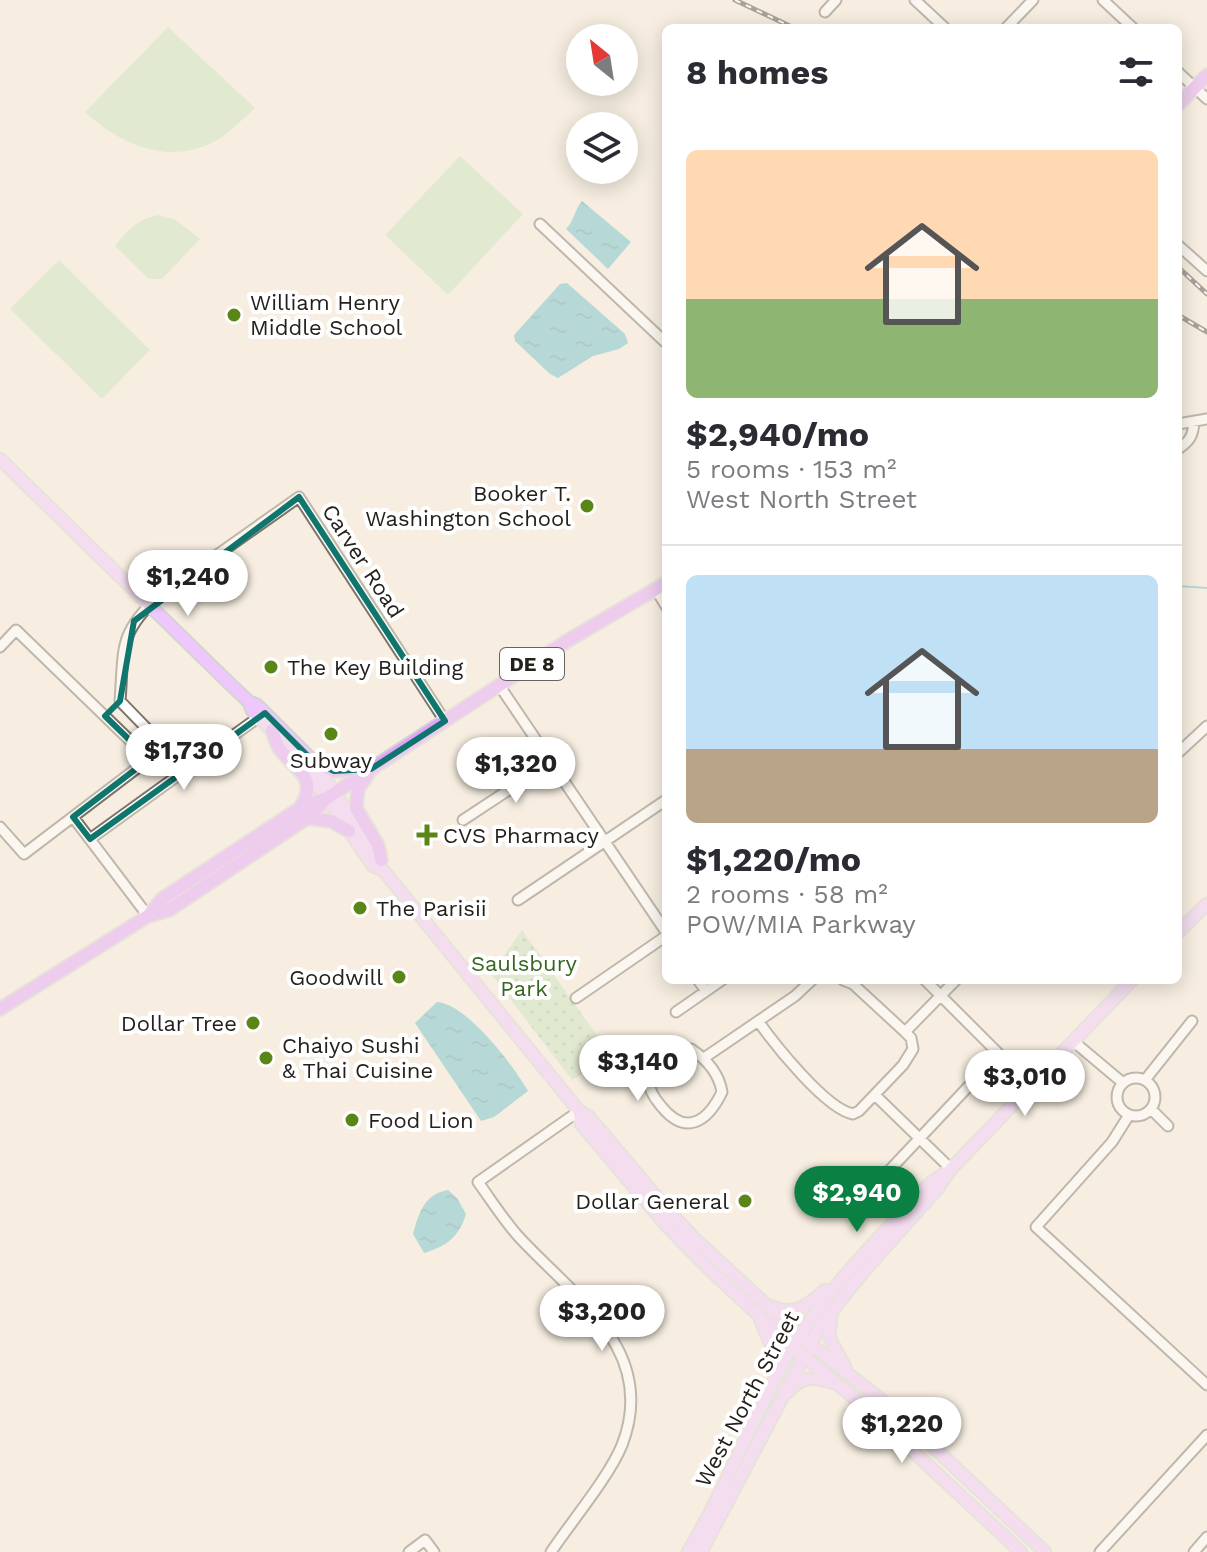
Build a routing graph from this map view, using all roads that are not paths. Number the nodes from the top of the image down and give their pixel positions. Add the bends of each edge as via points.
1 (836, 0) edge
2 (915, 0) edge
3 (1033, 0) edge
4 (1103, 0) edge
5 (825, 12) dead end
6 (941, 24) edge
7 (1010, 24) edge
8 (1129, 24) edge
9 (1207, 75) edge
10 (1182, 76) edge
11 (1195, 88) junction
12 (1207, 99) edge
13 (1182, 101) edge
14 (540, 224) dead end
15 (1182, 249) edge
16 (1207, 271) edge
17 (662, 339) edge
18 (1207, 419) edge
19 (1194, 422) junction
20 (1182, 424) edge
21 (1182, 446) edge
22 (0, 459) edge
23 (661, 585) edge
24 (149, 605) junction
25 (0, 647) edge
26 (499, 685) junction
27 (120, 701) junction
28 (249, 702) junction
29 (105, 716) junction
30 (259, 717) junction
31 (445, 721) junction
32 (1207, 726) edge
33 (272, 730) junction
34 (1182, 749) edge
35 (313, 761) junction
36 (551, 762) junction
37 (186, 769) junction
38 (371, 769) junction
39 (331, 795) junction
40 (662, 803) edge
41 (304, 813) junction
42 (73, 817) junction
43 (463, 820) dead end
44 (0, 827) edge
45 (349, 831) junction
46 (90, 839) junction
47 (605, 842) junction
48 (382, 865) junction
49 (518, 900) dead end
50 (1207, 904) edge
51 (148, 916) junction
52 (662, 928) edge
53 (1182, 928) edge
54 (662, 937) edge
55 (701, 984) edge
56 (716, 984) edge
57 (808, 984) edge
58 (853, 984) edge
59 (929, 984) edge
60 (952, 984) edge
61 (1128, 984) edge
62 (706, 991) junction
63 (941, 995) junction
64 (576, 998) dead end
65 (0, 1009) edge
66 (676, 1012) dead end
67 (758, 1021) junction
68 (1192, 1021) dead end
69 (905, 1032) junction
70 (1073, 1041) junction
71 (999, 1054) junction
72 (704, 1058) junction
73 (1145, 1080) junction
74 (1123, 1083) junction
75 (1024, 1093) junction
76 (875, 1095) junction
77 (1151, 1109) junction
78 (579, 1111) junction
79 (1129, 1115) junction
80 (1168, 1126) dead end
81 (920, 1139) junction
82 (951, 1169) junction
83 (876, 1208) dead end
84 (846, 1271) junction
85 (763, 1302) junction
86 (835, 1307) junction
87 (757, 1314) junction
88 (796, 1342) junction
89 (806, 1350) junction
90 (850, 1376) junction
91 (775, 1379) junction
92 (838, 1384) junction
93 (1207, 1385) edge
94 (778, 1405) junction
95 (1207, 1435) edge
96 (1207, 1537) edge
97 (409, 1552) edge
98 (434, 1552) edge
99 (551, 1552) edge
100 (688, 1552) edge
101 (701, 1552) edge
102 (1021, 1552) edge
103 (1045, 1552) edge
104 (1100, 1552) edge
105 (1194, 1552) edge

1 - 5 street
2 - 6 street
3 - 7 street
4 - 8 street
9 - 11 highway
10 - 11 street
11 - 12 street
11 - 13 highway
14 - 17 street
15 - 16 street
18 - 19 street
19 - 20 street
19 - 21 street via 1189,442
22 - 24 main road
23 - 26 highway, DE 8
24 - 27 street via 127,634
24 - 28 main road
24 - 31 street, Carver Road via 299,497
25 - 29 street via 16,630
26 - 31 highway, DE 8
26 - 36 street
27 - 29 street
27 - 37 street
28 - 30 main road
28 - 35 main road
29 - 42 street via 149,759
30 - 33 main road
30 - 37 street
31 - 38 highway, DE 8
32 - 34 street
33 - 39 main road
33 - 41 highway via 279,747 307,779
35 - 38 highway via 334,771
35 - 39 main road
36 - 43 street
36 - 47 street
37 - 46 street
38 - 39 highway, DE 8
38 - 48 highway via 358,789 356,808 378,845
39 - 41 highway, DE 8
39 - 45 main road
39 - 48 main road
40 - 47 street
41 - 45 highway
41 - 51 highway, DE 8 via 162,899
42 - 44 street via 24,854
42 - 46 street
45 - 48 main road via 373,866
46 - 51 street
47 - 49 street
47 - 52 street
48 - 78 main road
50 - 53 main road
51 - 65 highway, DE 8
54 - 64 street
55 - 62 street
56 - 62 street
57 - 67 street
58 - 69 street
59 - 63 street
60 - 63 street
61 - 70 main road, West North Street
62 - 66 street
63 - 69 street
63 - 71 street
67 - 72 street
67 - 76 street via 843,1112 859,1111
68 - 73 street
69 - 76 street via 913,1049
70 - 74 street
70 - 75 main road, West North Street
71 - 75 street
71 - 81 street
72 - 72 street via 691,1049 678,1050 649,1070 648,1089 678,1123 706,1116 722,1092
73 - 74 street
73 - 77 street via 1155,1095
74 - 79 street via 1117,1101
75 - 82 main road, West North Street
76 - 81 street
77 - 79 street via 1141,1116
77 - 80 street
78 - 85 main road via 672,1215
78 - 87 main road via 581,1124 666,1225
78 - 99 street via 478,1182 518,1235 606,1327 628,1378 630,1412 621,1448
79 - 93 street via 1112,1142 1036,1227
81 - 82 street
81 - 83 street via 869,1192 868,1201
82 - 84 main road, West North Street
82 - 86 main road, West North Street
84 - 85 main road via 803,1309 784,1311
84 - 88 main road, West North Street
85 - 88 main road
86 - 89 main road, West North Street
86 - 90 main road via 829,1337
87 - 88 main road
87 - 91 main road via 771,1345
88 - 89 main road
88 - 91 main road, West North Street
89 - 90 main road
89 - 92 main road
89 - 94 main road, West North Street
90 - 103 main road via 894,1410
91 - 100 main road, West North Street
92 - 94 main road via 805,1379
92 - 102 main road
94 - 101 main road, West North Street
95 - 104 street
96 - 105 street
97 - 98 street via 425,1540

